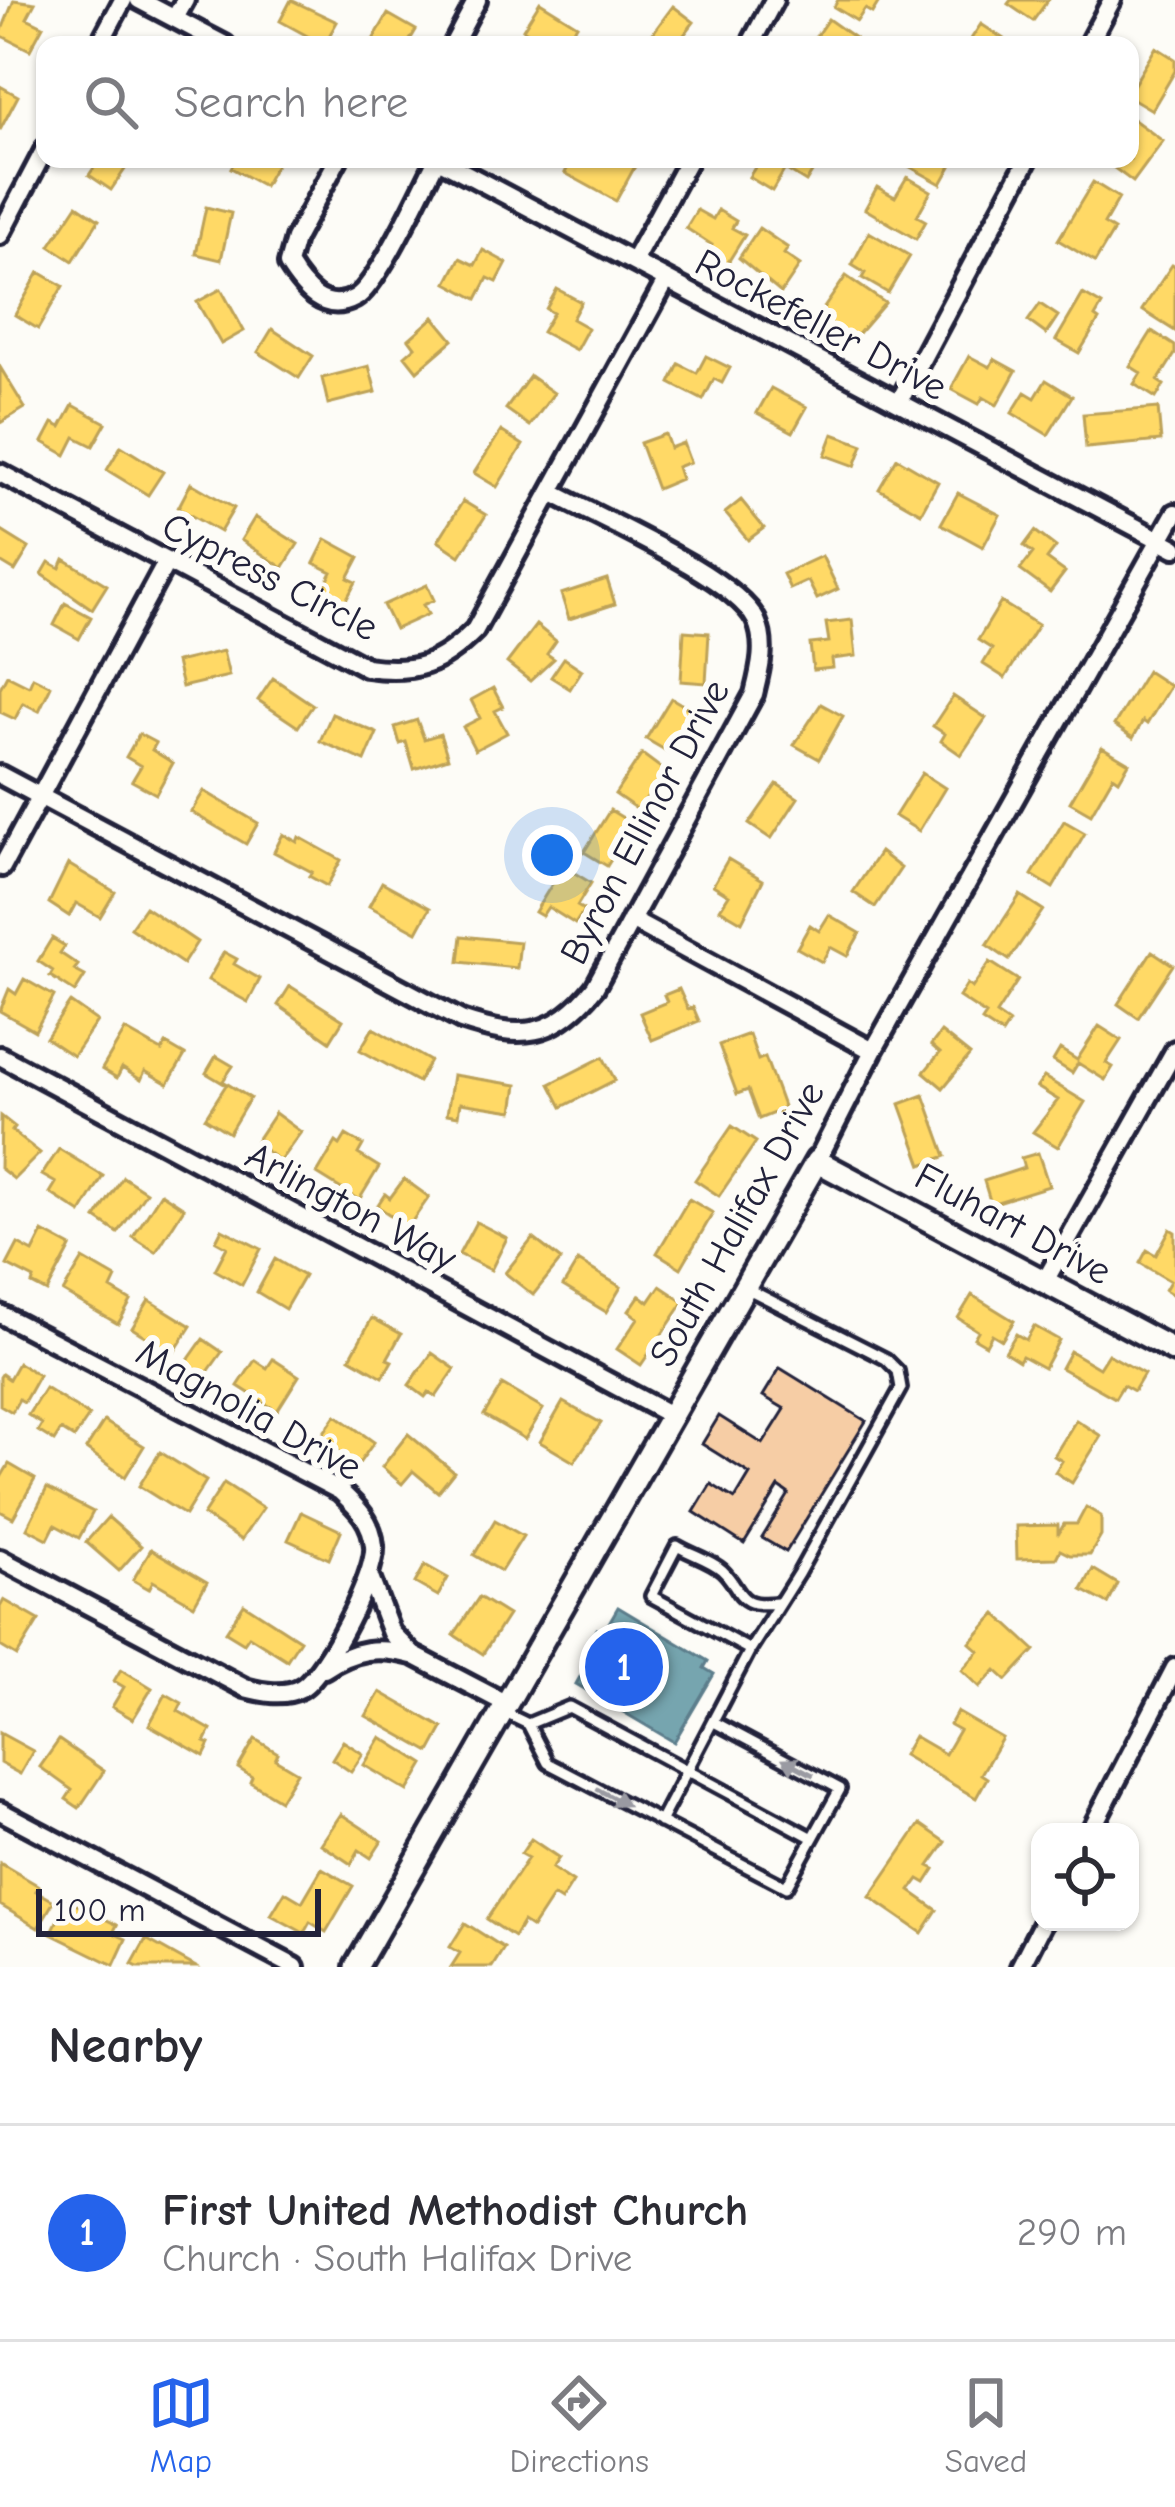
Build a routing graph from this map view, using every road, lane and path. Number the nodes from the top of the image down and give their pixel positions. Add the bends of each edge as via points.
1 (123, 0) edge
2 (139, 0) edge
3 (185, 0) edge
4 (477, 0) edge
5 (774, 0) edge
6 (1112, 0) edge
7 (175, 18) junction
8 (104, 36) edge
9 (208, 36) edge
10 (458, 36) edge
11 (755, 36) edge
12 (1093, 36) edge
13 (36, 166) edge
14 (333, 168) edge
15 (433, 168) edge
16 (455, 168) edge
17 (684, 168) edge
18 (1023, 168) edge
19 (0, 235) edge
20 (633, 262) junction
21 (666, 281) junction
22 (899, 403) junction
23 (0, 473) edge
24 (551, 492) junction
25 (1175, 513) edge
26 (1167, 544) edge
27 (167, 561) junction
28 (0, 775) edge
29 (41, 796) junction
30 (2, 867) edge
31 (631, 920) junction
32 (1175, 1050) edge
33 (873, 1051) junction
34 (0, 1056) edge
35 (817, 1161) junction
36 (1045, 1281) junction
37 (744, 1287) junction
38 (0, 1314) edge
39 (1175, 1351) edge
40 (672, 1416) junction
41 (0, 1558) edge
42 (369, 1575) junction
43 (777, 1603) junction
44 (750, 1651) junction
45 (413, 1655) junction
46 (1175, 1668) edge
47 (320, 1671) junction
48 (503, 1707) junction
49 (713, 1722) junction
50 (528, 1724) junction
51 (687, 1771) junction
52 (0, 1810) edge
53 (660, 1822) junction
54 (1095, 1823) edge
55 (813, 1838) junction
56 (1038, 1931) edge
57 (296, 1967) edge
58 (356, 1967) edge
59 (1020, 1967) edge

1 - 8 street
2 - 7 street
3 - 7 street
4 - 10 street
5 - 11 street
6 - 12 street
7 - 9 street
13 - 19 street
14 - 15 street via 288,265 305,292 331,304 358,298
16 - 20 street, Rockefeller Drive
17 - 20 street
18 - 22 street
20 - 21 street, Rockefeller Drive
21 - 22 street, Rockefeller Drive
21 - 24 street, Cypress Circle
22 - 26 street, Rockefeller Drive
23 - 27 street, Cypress Circle
24 - 27 street, Cypress Circle via 475,630 453,652 395,672 366,668
24 - 31 street, Byron Ellinor Drive via 731,590 758,624 754,694
25 - 26 street, South Halifax Drive
26 - 33 street, South Halifax Drive
27 - 29 street
28 - 29 street, Byron Ellinor Drive
29 - 30 street
29 - 31 street, Byron Ellinor Drive via 497,1032 547,1029 582,1003
31 - 33 street
32 - 36 street
33 - 35 street, South Halifax Drive
34 - 40 street, Arlington Way
35 - 36 street, Fluhart Drive
35 - 37 street, South Halifax Drive
36 - 39 street, Fluhart Drive
37 - 40 street, South Halifax Drive
37 - 43 lane via 886,1359 901,1388
38 - 42 street, Magnolia Drive via 340,1492 368,1520 375,1551
40 - 48 street, South Halifax Drive
41 - 47 street via 245,1688 289,1692
42 - 45 street via 391,1633
42 - 47 street
43 - 44 lane
43 - 44 lane via 741,1597 724,1572 677,1546 651,1596
44 - 49 lane
45 - 47 street via 364,1650
45 - 48 street
46 - 54 street
48 - 50 lane
48 - 58 street, South Halifax Drive
49 - 51 lane
55 -> 49 lane via 840,1789
50 - 51 lane via 569,1707
50 -> 53 lane via 548,1763
51 - 53 lane
51 - 55 lane
52 - 57 street
53 - 55 lane via 786,1887
56 - 59 street

